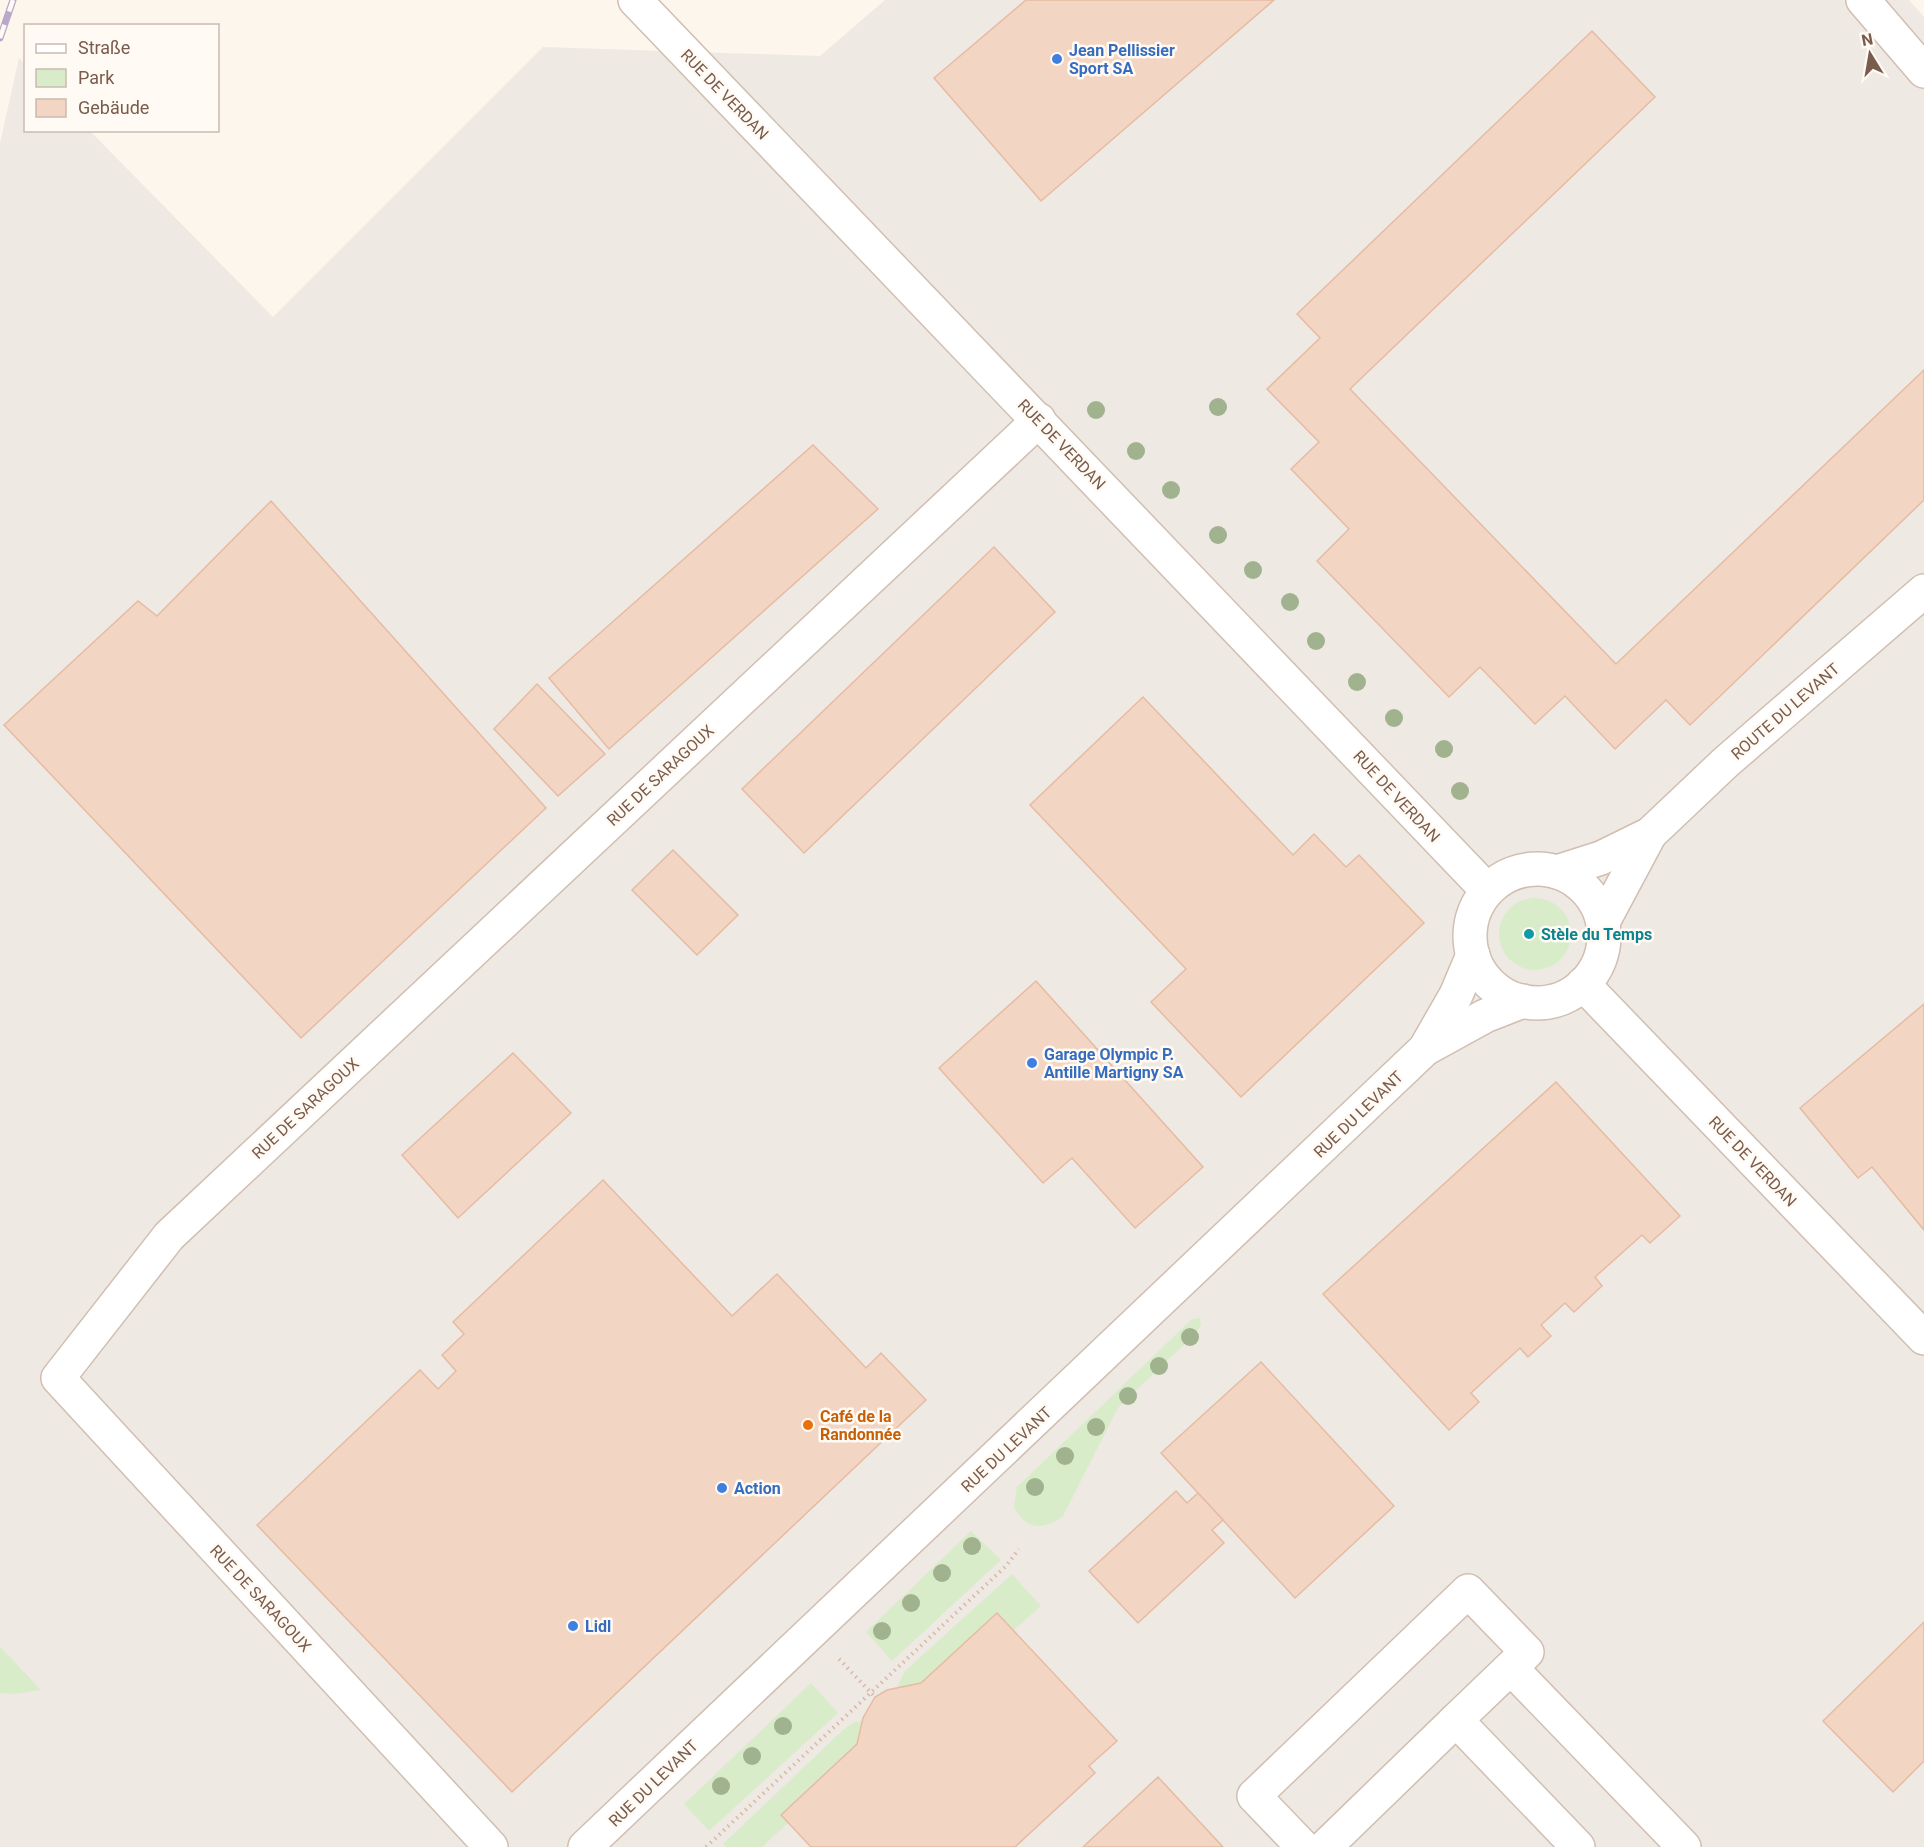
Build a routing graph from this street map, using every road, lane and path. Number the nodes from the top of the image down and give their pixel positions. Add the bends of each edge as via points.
1 (635, 0) edge
2 (1863, 0) edge
3 (1924, 71) edge
4 (1039, 420) junction
5 (1924, 591) edge
6 (1650, 834) junction
7 (1557, 872) junction
8 (1487, 890) junction
9 (1603, 922) junction
10 (1473, 955) junction
11 (1582, 984) junction
12 (1522, 1001) junction
13 (1425, 1049) junction
14 (1924, 1338) edge
15 (1019, 1549) dead end
16 (835, 1654) dead end
17 (1511, 1668) junction
18 (870, 1692) junction
19 (875, 1697) dead end
20 (1456, 1720) junction
21 (491, 1847) edge
22 (585, 1847) edge
23 (706, 1847) edge
24 (1302, 1847) edge
25 (1325, 1847) edge
26 (1578, 1847) edge
27 (1684, 1847) edge

1 - 4 street, RUE DE VERDAN
2 - 3 street
4 - 8 street, RUE DE VERDAN
4 - 21 street, RUE DE SARAGOUX via 169,1236 58,1378
5 - 6 street, ROUTE DU LEVANT via 1726,762
6 - 7 street, ROUTE DU LEVANT via 1601,858
6 - 9 street, ROUTE DU LEVANT
7 - 8 street via 1538,868 1515,872
7 - 9 street via 1587,892
8 - 10 street via 1472,919
9 - 11 street via 1601,956
10 - 12 street via 1494,987
10 - 13 street, RUE DU LEVANT via 1456,995
11 - 12 street via 1554,1000
11 - 14 street, RUE DE VERDAN
12 - 13 street, RUE DU LEVANT
13 - 22 street, RUE DU LEVANT
15 - 18 path via 1006,1566
16 - 18 path
17 - 20 street
17 - 24 street via 1527,1652 1468,1591 1254,1796
17 - 27 street
18 - 19 path
18 - 23 path
20 - 25 street
20 - 26 street

